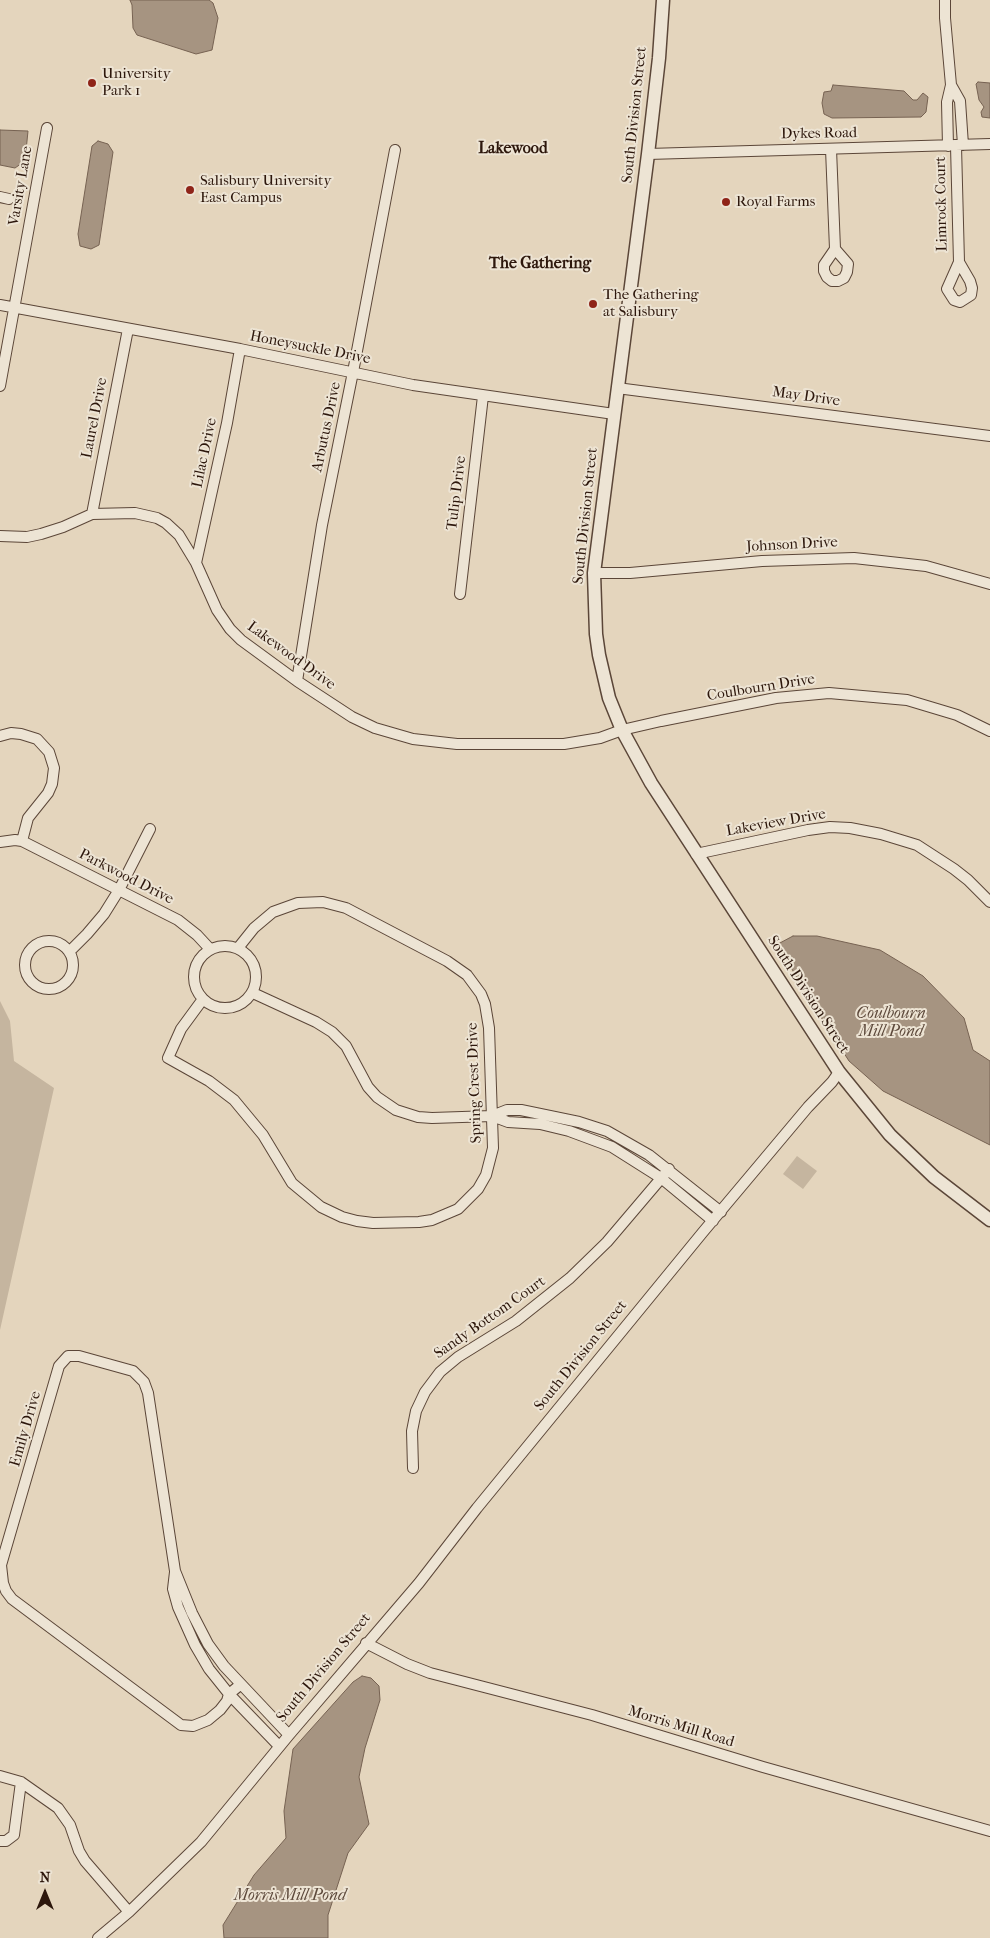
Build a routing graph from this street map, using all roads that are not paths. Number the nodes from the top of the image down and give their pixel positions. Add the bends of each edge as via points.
1 (663, 0) edge
2 (945, 0) edge
3 (47, 128) dead end
4 (990, 144) edge
5 (956, 146) junction
6 (831, 149) junction
7 (395, 150) dead end
8 (648, 154) junction
9 (836, 250) dead end
10 (959, 262) dead end
11 (0, 305) edge
12 (15, 308) junction
13 (128, 329) junction
14 (240, 349) junction
15 (353, 372) junction
16 (0, 386) edge
17 (617, 388) junction
18 (483, 396) junction
19 (614, 414) junction
20 (990, 436) edge
21 (92, 514) junction
22 (0, 536) edge
23 (196, 563) junction
24 (594, 573) junction
25 (990, 584) edge
26 (460, 594) dead end
27 (297, 681) junction
28 (622, 730) junction
29 (990, 731) edge
30 (0, 736) edge
31 (150, 829) dead end
32 (22, 840) junction
33 (0, 842) edge
34 (696, 854) junction
35 (119, 890) junction
36 (990, 902) edge
37 (238, 948) junction
38 (210, 949) junction
39 (69, 952) junction
40 (253, 993) junction
41 (203, 999) junction
42 (839, 1072) junction
43 (492, 1116) junction
44 (668, 1169) junction
45 (661, 1178) junction
46 (720, 1212) junction
47 (990, 1220) edge
48 (713, 1221) junction
49 (413, 1468) dead end
50 (176, 1571) junction
51 (366, 1643) junction
52 (240, 1685) junction
53 (229, 1694) junction
54 (289, 1734) junction
55 (279, 1746) junction
56 (0, 1776) edge
57 (21, 1782) junction
58 (990, 1831) edge
59 (0, 1841) edge
60 (129, 1912) junction
61 (98, 1938) edge

1 - 8 street, South Division Street
2 - 5 street, Limrock Court via 951,85 960,101
3 - 12 street, Varsity Lane
4 - 5 street, Dykes Road
5 - 6 street, Dykes Road
5 - 10 street, Limrock Court
6 - 8 street, Dykes Road
6 - 9 street
7 - 15 street, Arbutus Drive
8 - 17 street, South Division Street
11 - 12 street, Honeysuckle Drive
12 - 13 street, Honeysuckle Drive
12 - 16 street, Varsity Lane
13 - 14 street, Honeysuckle Drive
13 - 21 street, Laurel Drive
14 - 15 street, Honeysuckle Drive
14 - 23 street, Lilac Drive
15 - 18 street, Honeysuckle Drive
15 - 27 street, Arbutus Drive via 322,525
17 - 19 street, South Division Street
17 - 20 street, May Drive
18 - 19 street, Honeysuckle Drive
18 - 26 street, Tulip Drive
19 - 24 street, South Division Street
21 - 22 street, Lakewood Drive via 41,534
21 - 23 street, Lakewood Drive via 135,513 157,518 179,535
23 - 27 street, Lakewood Drive via 217,610 230,629
24 - 25 street, Johnson Drive via 854,558 926,566
24 - 28 street, South Division Street via 599,655 609,698
27 - 28 street, Lakewood Drive via 375,728 433,742 564,744 600,738
28 - 29 street, Coulbourn Drive via 776,698 829,693 907,700 957,715
28 - 34 street, South Division Street
30 - 32 street via 21,734 37,740 49,752 54,768 52,784 28,818
31 - 35 street
32 - 33 street
32 - 35 street, Parkwood Drive
34 - 36 street, Lakeview Drive via 808,830 850,828 917,845 954,869
34 - 42 street, South Division Street
35 - 38 street, Parkwood Drive via 189,928
35 - 39 street via 98,922
37 - 38 street via 219,946
37 - 40 street via 253,962 256,983
37 - 43 street, Spring Crest Drive via 272,912 298,903 323,902 346,908 447,961 474,983 485,1004
38 - 41 street via 202,955 194,972 194,982
39 - 39 street via 72,974 62,985 47,989 28,977 28,954 40,943 56,942
40 - 41 street via 238,1006 229,1008 210,1005
40 - 43 street via 332,1032 346,1046 368,1087 396,1110 432,1118
41 - 43 street, Spring Crest Drive via 181,1028 168,1058 209,1081 234,1100 263,1135 284,1172 301,1192 326,1209 357,1221 373,1223 432,1220 458,1209 478,1189 486,1175 493,1148
42 - 46 street, South Division Street
42 - 47 street via 890,1135 934,1177
43 - 44 street via 507,1110 522,1110 579,1122 627,1142
43 - 45 street via 508,1122 556,1128 586,1136 624,1154
44 - 45 street, Sandy Bottom Court
44 - 46 street
45 - 48 street
45 - 49 street, Sandy Bottom Court via 607,1242 565,1282 516,1321 440,1372 416,1411 412,1431
46 - 48 street, South Division Street
48 - 51 street, South Division Street via 419,1583
50 - 52 street, Emily Drive via 200,1631
50 - 53 street, Emily Drive via 173,1589 186,1626 209,1669
50 - 53 street, Emily Drive via 144,1382 133,1371 68,1356 59,1366 1,1565 6,1591 12,1599 177,1723 193,1726 208,1720 220,1710
51 - 54 street, South Division Street
51 - 58 street, Morris Mill Road via 430,1673 592,1716
52 - 53 street, Emily Drive
52 - 54 street, Emily Drive
53 - 55 street, Emily Drive
54 - 55 street, South Division Street
55 - 60 street, South Division Street via 201,1842
56 - 57 street
57 - 59 street via 14,1835
57 - 60 street via 64,1815 85,1861
60 - 61 street, South Division Street

